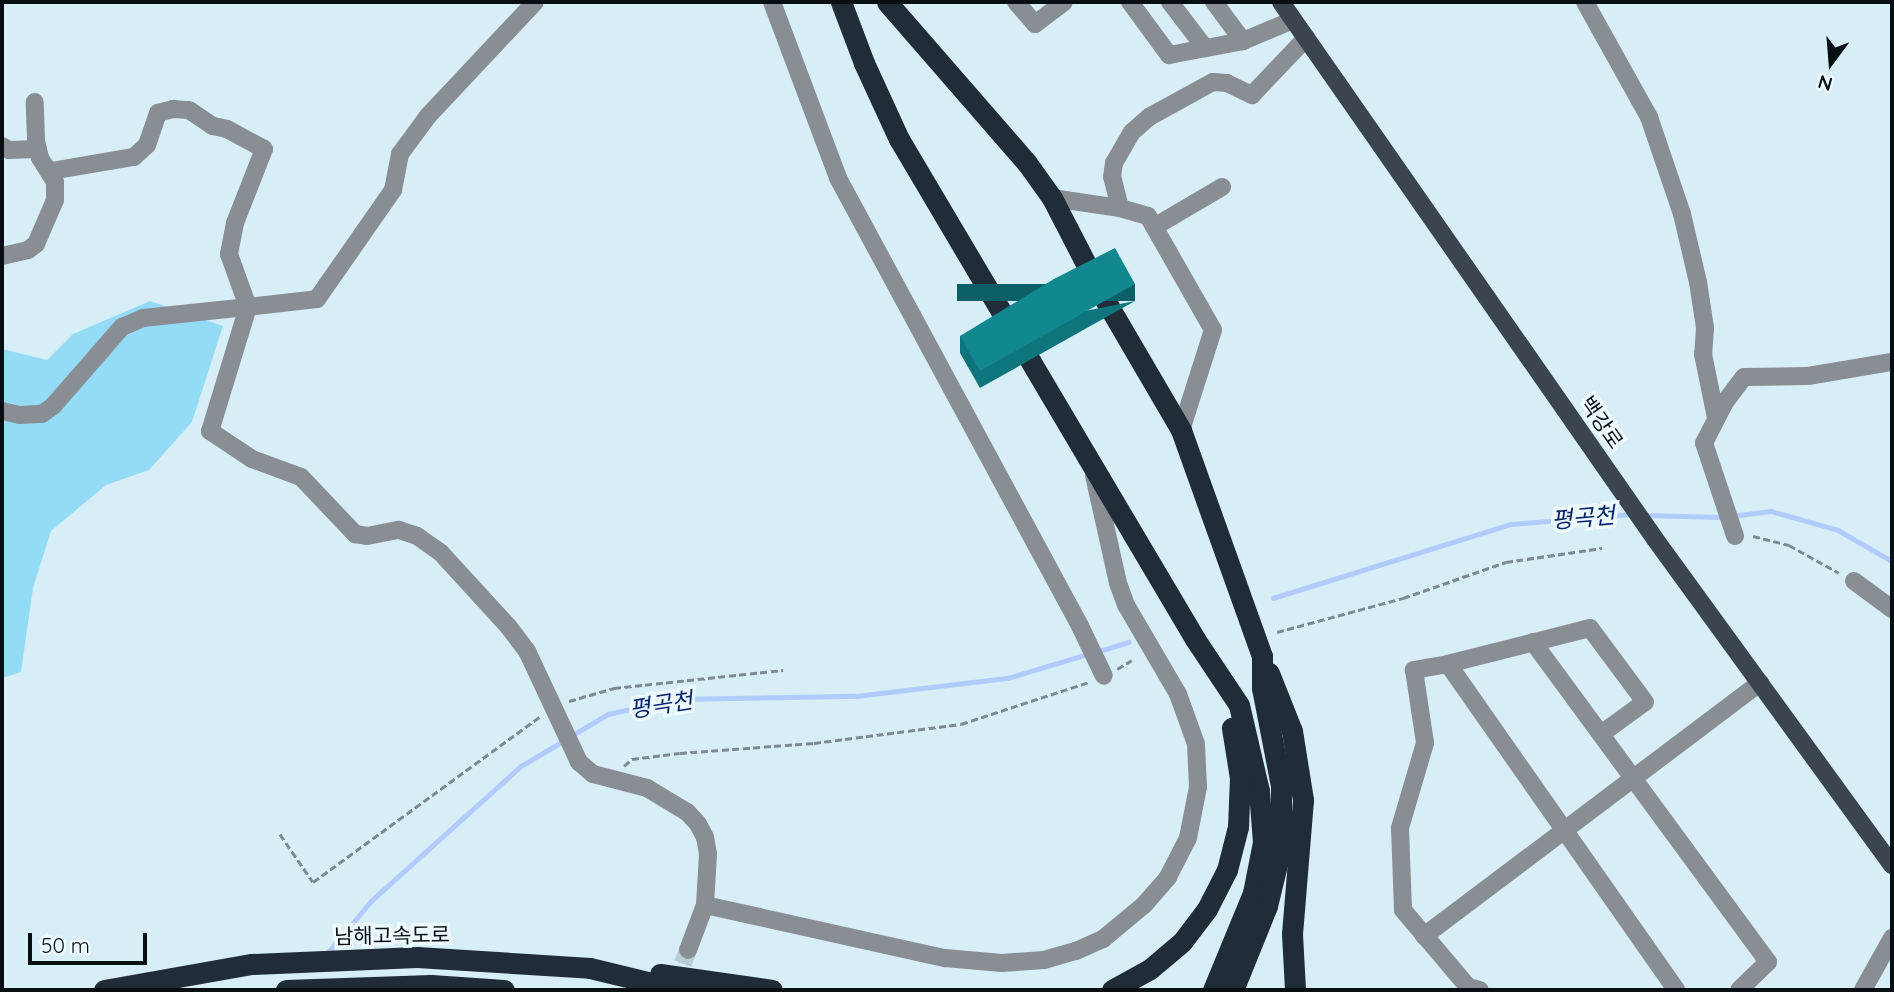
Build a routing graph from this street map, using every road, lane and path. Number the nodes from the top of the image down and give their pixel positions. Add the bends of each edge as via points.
1 (535, 2) edge
2 (772, 2) edge
3 (841, 2) edge
4 (887, 2) edge
5 (1016, 2) edge
6 (1064, 2) edge
7 (1129, 2) edge
8 (1170, 2) edge
9 (1214, 2) edge
10 (1281, 2) edge
11 (1585, 2) edge
12 (1293, 20) junction
13 (1306, 38) junction
14 (1242, 41) junction
15 (1205, 48) junction
16 (35, 102) dead end
17 (2, 146) edge
18 (38, 149) junction
19 (51, 171) junction
20 (1222, 187) dead end
21 (1052, 198) junction
22 (1119, 208) junction
23 (1154, 228) junction
24 (2, 257) edge
25 (248, 307) junction
26 (1892, 362) edge
27 (2, 411) edge
28 (1716, 418) junction
29 (1181, 430) junction
30 (1092, 466) junction
31 (1734, 533) joint
32 (1602, 548) dead end
33 (1854, 581) joint
34 (1892, 609) edge
35 (1277, 632) dead end
36 (1533, 642) junction
37 (1262, 656) junction
38 (1132, 660) dead end
39 (1447, 664) junction
40 (783, 670) dead end
41 (1219, 675) junction
42 (1104, 676) junction
43 (1760, 683) junction
44 (556, 710) junction
45 (1601, 734) junction
46 (610, 777) junction
47 (1633, 778) junction
48 (1565, 830) junction
49 (280, 834) dead end
50 (1892, 865) edge
51 (705, 905) junction
52 (1423, 936) junction
53 (1892, 938) edge
54 (688, 950) tunnel mouth
55 (590, 968) junction
56 (1472, 989) edge
57 (1672, 989) edge
58 (104, 990) edge
59 (286, 990) edge
60 (504, 990) edge
61 (681, 990) edge
62 (772, 990) edge
63 (1112, 990) edge
64 (1213, 990) edge
65 (1233, 990) edge
66 (1295, 990) edge
67 (1739, 990) edge
68 (1863, 990) edge

1 - 25 street via 428,116 400,154 393,190 317,299
2 - 42 street via 838,177
3 - 30 highway via 899,139
4 - 21 highway
5 - 6 street via 1035,24
7 - 15 street via 1169,55
8 - 15 street
9 - 14 street
10 - 12 main road, 백강로
11 - 28 street via 1649,117 1682,214 1698,282 1705,328 1703,354
12 - 13 main road, 백강로
12 - 14 street
13 - 22 street via 1252,95 1213,82 1149,117 1132,132 1114,163 1112,177
13 - 43 main road, 백강로
14 - 15 street
16 - 18 street
17 - 18 street
18 - 19 street
19 - 24 street via 55,200 36,244
19 - 25 street via 134,157 147,145 154,118 173,109 189,110 264,149 235,223 229,254
20 - 23 street
21 - 22 street
21 - 29 highway
22 - 23 street via 1148,216
23 - 29 street via 1213,330
25 - 27 street via 143,318 122,327 53,407 42,414
25 - 44 street via 210,431 253,459 302,477 355,534 399,530 441,553 521,643
26 - 28 street via 1808,376 1744,377
28 - 31 street via 1704,443
29 - 37 highway
30 - 41 highway
30 - 51 street via 1126,605 1178,694 1198,755 1198,787 1188,838 1168,877 1144,905 1103,939 1076,951 1044,960 1002,963 945,958
31 - 33 path via 1788,545
32 - 35 path via 1506,562 1403,598
33 - 34 street
36 - 39 street
36 - 45 street
36 - 45 street via 1590,628 1645,702
37 - 65 highway via 1262,688 1281,786 1281,848 1267,906
37 - 66 highway via 1292,731 1303,800 1292,934
38 - 42 path
39 - 48 street
39 - 52 street via 1414,670 1425,743 1400,828 1403,909
40 - 44 path via 614,688
41 - 63 highway via 1240,778 1238,827 1227,870 1207,909 1182,942 1150,969
41 - 64 highway via 1239,705 1259,791 1263,842 1253,892
42 - 46 path via 961,724 632,759
43 - 47 street
43 - 50 main road, 백강로
44 - 46 street via 579,762 593,774
44 - 49 path via 313,883
45 - 47 street
46 - 51 street via 647,788 698,824 708,854
47 - 48 street
47 - 67 street via 1768,962
48 - 52 street
48 - 57 street
51 - 54 street
52 - 56 street
53 - 68 street
55 - 58 highway, 남해고속도로 via 443,958 342,959 252,964
55 - 61 highway, 남해고속도로
55 - 62 highway
59 - 60 highway via 431,985

